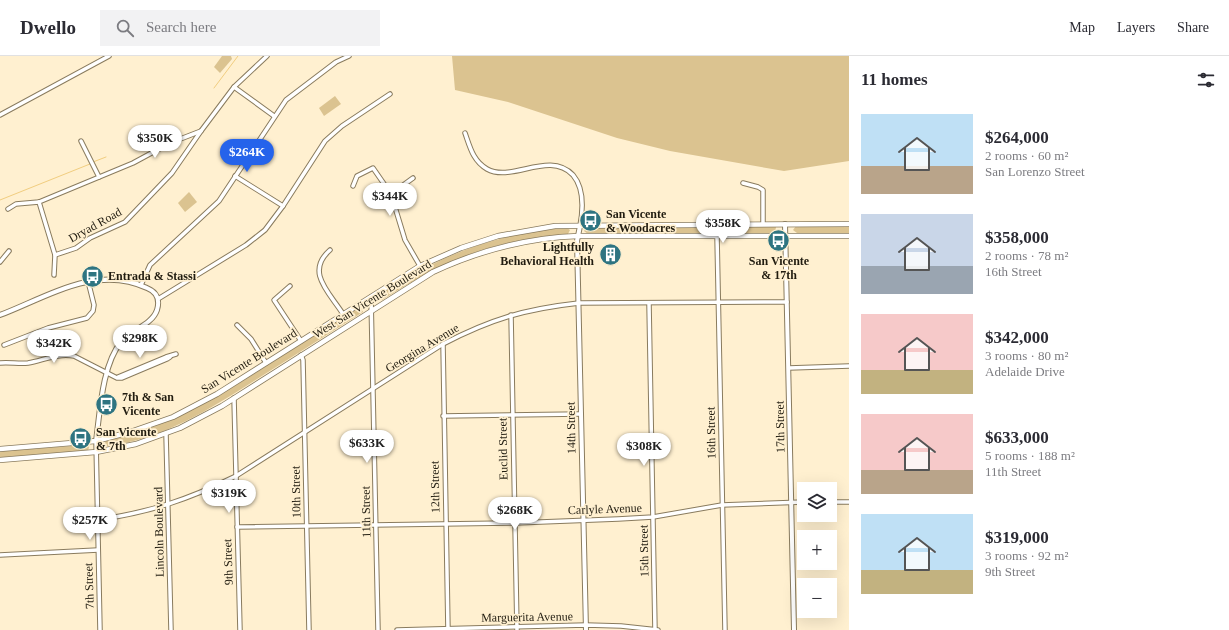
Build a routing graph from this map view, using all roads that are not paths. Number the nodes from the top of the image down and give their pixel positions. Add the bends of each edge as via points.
1 (108, 56) edge
2 (267, 56) edge
3 (349, 56) edge
4 (234, 87) junction
5 (390, 94) dead end
6 (0, 115) edge
7 (274, 116) junction
8 (201, 131) junction
9 (465, 133) dead end
10 (81, 141) dead end
11 (235, 176) junction
12 (99, 177) junction
13 (413, 178) dead end
14 (743, 183) dead end
15 (353, 186) dead end
16 (391, 194) junction
17 (39, 202) junction
18 (283, 206) junction
19 (8, 209) dead end
20 (763, 224) junction
21 (785, 224) junction
22 (849, 224) edge
23 (580, 226) junction
24 (786, 235) junction
25 (578, 236) junction
26 (717, 236) junction
27 (849, 236) edge
28 (330, 250) dead end
29 (9, 251) dead end
30 (55, 255) junction
31 (0, 262) edge
32 (420, 266) junction
33 (54, 275) dead end
34 (88, 281) junction
35 (141, 285) junction
36 (290, 286) dead end
37 (371, 297) junction
38 (158, 299) junction
39 (787, 302) junction
40 (579, 303) junction
41 (718, 303) junction
42 (649, 304) junction
43 (370, 312) junction
44 (343, 314) junction
45 (0, 315) edge
46 (511, 315) junction
47 (237, 325) dead end
48 (301, 341) junction
49 (443, 344) junction
50 (4, 345) dead end
51 (176, 354) dead end
52 (301, 355) junction
53 (0, 363) edge
54 (266, 363) junction
55 (849, 366) edge
56 (789, 368) junction
57 (107, 374) junction
58 (373, 389) junction
59 (234, 398) junction
60 (581, 414) junction
61 (443, 416) junction
62 (512, 416) junction
63 (305, 432) junction
64 (166, 434) junction
65 (96, 441) junction
66 (0, 449) edge
67 (96, 452) junction
68 (0, 460) edge
69 (236, 476) junction
70 (792, 502) junction
71 (797, 502) edge
72 (837, 502) edge
73 (849, 502) edge
74 (168, 505) junction
75 (722, 505) junction
76 (653, 517) junction
77 (97, 520) junction
78 (583, 520) junction
79 (515, 523) junction
80 (446, 524) junction
81 (377, 525) junction
82 (307, 526) junction
83 (237, 528) junction
84 (98, 550) junction
85 (0, 555) edge
86 (586, 628) edge
87 (448, 629) edge
88 (517, 629) edge
89 (100, 630) edge
90 (171, 630) edge
91 (240, 630) edge
92 (309, 630) edge
93 (378, 630) edge
94 (397, 630) edge
95 (656, 630) edge
96 (725, 630) edge
97 (794, 630) edge

1 - 6 street
2 - 4 street, Dryad Road
3 - 7 street via 336,62 293,93
4 - 7 street
4 - 8 street, Dryad Road
5 - 18 street via 325,141
7 - 11 street
8 - 12 street
8 - 30 street, Dryad Road via 172,173 125,222 90,238 76,248
9 - 23 street via 476,161 492,171 502,172 551,165 574,176 581,196
10 - 12 street
11 - 18 street
11 - 35 street via 215,207 150,265
12 - 17 street
13 - 16 street
14 - 20 street via 763,190
15 - 16 street via 357,176 373,168
16 - 32 street via 405,240
17 - 19 street via 16,204
17 - 30 street
18 - 38 street via 257,237
20 - 21 main road, San Vicente Boulevard
20 - 23 main road, San Vicente Boulevard
21 - 22 main road, San Vicente Boulevard
21 - 24 street, 17th Street
23 - 25 street, 14th Street
23 - 32 main road, San Vicente Boulevard via 536,228 498,236 461,248
24 - 26 main road, West San Vicente Boulevard
24 - 27 main road, West San Vicente Boulevard
24 - 39 street, 17th Street
25 - 26 main road, West San Vicente Boulevard
25 - 40 street, 14th Street
25 - 43 main road, West San Vicente Boulevard via 523,242 469,256 433,272
26 - 41 street, 16th Street
28 - 44 street via 319,262 318,274
29 - 31 street
30 - 33 street
32 - 37 main road, San Vicente Boulevard
34 - 35 street via 117,280
34 - 45 street
34 - 50 street via 94,305 87,318 48,328
35 - 38 street via 152,291
36 - 48 street via 274,300
37 - 43 street, 11th Street
37 - 44 main road, San Vicente Boulevard
38 - 57 street, 7th Street via 152,319 118,346
39 - 41 street, Georgina Avenue
39 - 56 street, 17th Street
40 - 42 street, Georgina Avenue
40 - 46 street, Georgina Avenue
40 - 60 street, 14th Street
41 - 42 street, Georgina Avenue
41 - 75 street, 16th Street
42 - 76 street, 15th Street
43 - 52 main road, West San Vicente Boulevard
43 - 58 street, 11th Street
44 - 48 main road, San Vicente Boulevard
46 - 49 street, Georgina Avenue
46 - 62 street, Euclid Street
47 - 54 street via 251,339
48 - 54 main road, San Vicente Boulevard
49 - 58 street, Georgina Avenue
49 - 61 street, 12th Street
51 - 57 street via 117,378
52 - 59 main road, West San Vicente Boulevard
52 - 63 street, 10th Street
53 - 57 street via 28,363 68,355
54 - 65 main road, San Vicente Boulevard via 217,394 173,417
55 - 56 street
56 - 70 street, 17th Street
57 - 65 street, 7th Street
58 - 63 street, Georgina Avenue
58 - 81 street, 11th Street
59 - 64 main road, West San Vicente Boulevard
59 - 69 street, 9th Street
60 - 62 street
60 - 78 street, 14th Street
61 - 62 street
61 - 80 street, 12th Street
62 - 79 street, Euclid Street
63 - 69 street, Georgina Avenue
63 - 82 street, 10th Street
64 - 67 main road, West San Vicente Boulevard via 136,444
64 - 74 street, Lincoln Boulevard
65 - 66 main road, San Vicente Boulevard
65 - 67 street, 7th Street
67 - 68 main road, West San Vicente Boulevard
67 - 77 street, 7th Street
69 - 74 street, Georgina Avenue
69 - 83 street, 9th Street
70 - 71 street, Carlyle Avenue
70 - 75 street, Carlyle Avenue
70 - 97 street, 17th Street
72 - 73 street
74 - 77 street, Georgina Avenue via 133,515
74 - 90 street, Lincoln Boulevard
75 - 76 street, Carlyle Avenue
75 - 96 street, 16th Street
76 - 78 street, Carlyle Avenue
76 - 95 street, 15th Street
77 - 84 street, 7th Street
78 - 79 street, Carlyle Avenue
78 - 86 street, 14th Street
79 - 80 street, Carlyle Avenue
79 - 88 street, Euclid Street
80 - 81 street, Carlyle Avenue
80 - 87 street, 12th Street
81 - 82 street, Carlyle Avenue
81 - 93 street, 11th Street
82 - 83 street, Carlyle Avenue
82 - 92 street, 10th Street
83 - 91 street, 9th Street
84 - 85 street
84 - 89 street, 7th Street
86 - 88 street, Marguerita Avenue
86 - 95 street, Marguerita Avenue via 621,626
87 - 88 street, Marguerita Avenue
87 - 94 street, Marguerita Avenue

